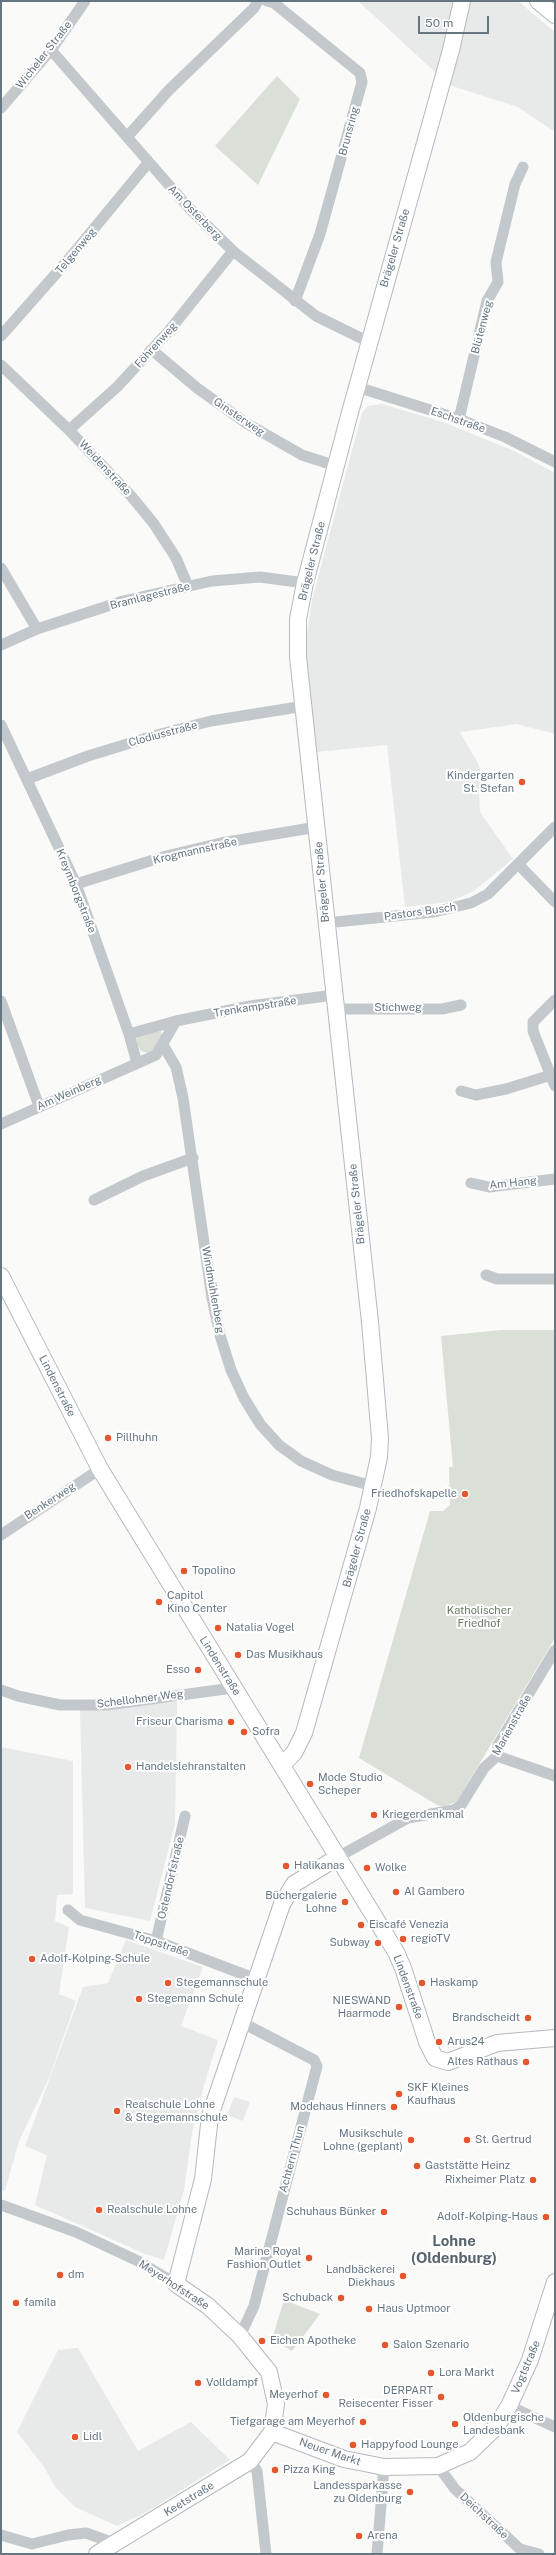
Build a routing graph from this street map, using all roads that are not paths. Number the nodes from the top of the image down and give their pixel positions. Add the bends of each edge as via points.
1 (85, 1) edge
2 (258, 1) edge
3 (267, 1) edge
4 (462, 1) edge
5 (538, 1) edge
6 (555, 16) edge
7 (50, 50) junction
8 (1, 108) edge
9 (127, 137) junction
10 (148, 163) junction
11 (523, 167) dead end
12 (233, 251) junction
13 (295, 301) junction
14 (1, 336) edge
15 (369, 342) junction
16 (152, 350) junction
17 (1, 365) edge
18 (357, 387) junction
19 (459, 419) junction
20 (69, 430) junction
21 (555, 462) edge
22 (336, 466) junction
23 (1, 568) edge
24 (305, 583) junction
25 (188, 586) junction
26 (37, 629) junction
27 (1, 645) edge
28 (304, 706) junction
29 (1, 725) edge
30 (27, 779) junction
31 (317, 827) junction
32 (555, 827) edge
33 (519, 865) junction
34 (76, 884) junction
35 (555, 902) edge
36 (326, 923) junction
37 (555, 1000) edge
38 (1, 1001) edge
39 (335, 1002) junction
40 (461, 1005) dead end
41 (176, 1021) junction
42 (129, 1034) junction
43 (163, 1045) junction
44 (137, 1063) junction
45 (551, 1075) junction
46 (555, 1086) edge
47 (461, 1090) dead end
48 (39, 1106) junction
49 (1, 1124) edge
50 (193, 1158) junction
51 (555, 1179) edge
52 (471, 1183) dead end
53 (94, 1200) dead end
54 (486, 1275) dead end
55 (1, 1276) edge
56 (555, 1279) edge
57 (100, 1469) junction
58 (373, 1486) junction
59 (1, 1535) edge
60 (555, 1650) edge
61 (233, 1688) junction
62 (1, 1690) edge
63 (497, 1756) junction
64 (282, 1765) junction
65 (555, 1776) edge
66 (185, 1816) dead end
67 (338, 1857) junction
68 (68, 1910) dead end
69 (156, 1941) junction
70 (256, 1979) junction
71 (241, 2022) junction
72 (555, 2038) edge
73 (1, 2205) edge
74 (555, 2282) edge
75 (176, 2284) junction
76 (240, 2336) junction
77 (509, 2406) junction
78 (555, 2427) edge
79 (272, 2432) junction
80 (250, 2462) junction
81 (438, 2466) junction
82 (384, 2467) junction
83 (1, 2535) edge
84 (114, 2543) junction
85 (520, 2552) edge
86 (97, 2554) edge
87 (266, 2554) edge
88 (377, 2554) edge
89 (539, 2554) edge

1 - 7 street, Wicheler Straße
2 - 9 street via 254,8 169,90
3 - 13 street, Brunsring via 274,3 360,73 362,82 320,234
4 - 15 street, Brägeler Straße via 451,50
5 - 6 street
7 - 8 street, Wicheler Straße
7 - 9 street, Am Osterberg
9 - 10 street, Am Osterberg
10 - 12 street, Am Osterberg
10 - 14 street, Telgenweg
11 - 19 street, Blütenweg via 515,184 496,262 498,282 487,301
12 - 13 street, Am Osterberg
12 - 16 street, Föhrenweg
13 - 15 street, Am Osterberg via 316,316
15 - 18 street, Brägeler Straße
16 - 20 street, Föhrenweg via 117,387
16 - 22 street, Ginsterweg via 197,388 246,423 302,455
17 - 20 street, Weidenstraße
18 - 19 street, Eschstraße
18 - 22 street, Brägeler Straße
19 - 21 street, Eschstraße via 505,437
20 - 25 street, Weidenstraße via 154,524 176,558
22 - 24 street, Brägeler Straße
23 - 26 street
24 - 25 street, Bramlagestraße via 260,578 212,581
24 - 28 street, Brägeler Straße via 298,619 298,657
25 - 26 street, Bramlagestraße via 123,601
26 - 27 street, Bramlagestraße
28 - 30 street, Clodiusstraße via 211,721 153,736 88,756
28 - 31 street, Brägeler Straße
29 - 30 street, Kreymborgstraße
30 - 34 street, Kreymborgstraße
31 - 34 street, Krogmannstraße via 221,843 166,856
31 - 36 street, Brägeler Straße
32 - 33 street, Pastors Busch
33 - 35 street
33 - 36 street, Pastors Busch via 488,894 449,910
34 - 42 street, Kreymborgstraße
36 - 39 street, Brägeler Straße
37 - 45 street via 533,1022 536,1038
38 - 48 street
39 - 40 street, Stichweg via 442,1009
39 - 41 street, Trenkampstraße via 250,1006
39 - 58 street, Brägeler Straße via 380,1438
41 - 42 street, Trenkampstraße
41 - 43 street
42 - 44 street, Kreymborgstraße
43 - 44 street via 156,1055
43 - 50 street, Windmühlenberg via 176,1067
44 - 48 street, Am Weinberg
45 - 46 street
45 - 47 street via 476,1095
48 - 49 street, Am Weinberg
50 - 53 street via 143,1176
50 - 58 street, Windmühlenberg via 214,1306 231,1370 244,1398 260,1424 279,1445 301,1461 332,1475
51 - 52 street, Am Hang via 489,1187
54 - 56 street via 497,1279
55 - 57 street, Lindenstraße
57 - 59 street, Benkerweg
57 - 61 street, Lindenstraße
58 - 64 street, Brägeler Straße via 304,1733 300,1744
60 - 63 street, Marienstraße via 498,1745
61 - 62 street, Schellohner Weg via 99,1705 60,1705
61 - 64 street, Lindenstraße
63 - 65 street
63 - 67 street, Marienstraße via 484,1768 461,1805 454,1810 408,1818
64 - 67 street, Lindenstraße
66 - 69 street, Ostendorfstraße
67 - 70 street via 292,1888 282,1904
67 - 72 street, Lindenstraße via 396,1952 435,2058 448,2062 497,2043
68 - 69 street, Toppstraße via 80,1920
69 - 70 street, Toppstraße
70 - 71 street
71 - 75 street via 210,2116 203,2179
71 - 76 street, Achtern Thun via 314,2060 317,2066 254,2306
73 - 75 street, Meyerhofstraße via 76,2232 138,2261
74 - 77 street, Vogtstraße via 530,2360
75 - 76 street, Meyerhofstraße via 208,2306
76 - 79 street, Meyerhofstraße via 258,2356 274,2384 276,2404
77 - 78 street
77 - 81 street, Vogtstraße via 496,2427 474,2449
79 - 80 street, Keetstraße
79 - 82 street, Neuer Markt via 344,2459
80 - 84 street, Keetstraße
80 - 87 street via 257,2471
81 - 82 street, Neuer Markt
81 - 85 street, Deichstraße via 455,2489
82 - 88 street
83 - 84 street via 32,2544 86,2533
84 - 86 street, Keetstraße
85 - 89 street, Deichstraße

